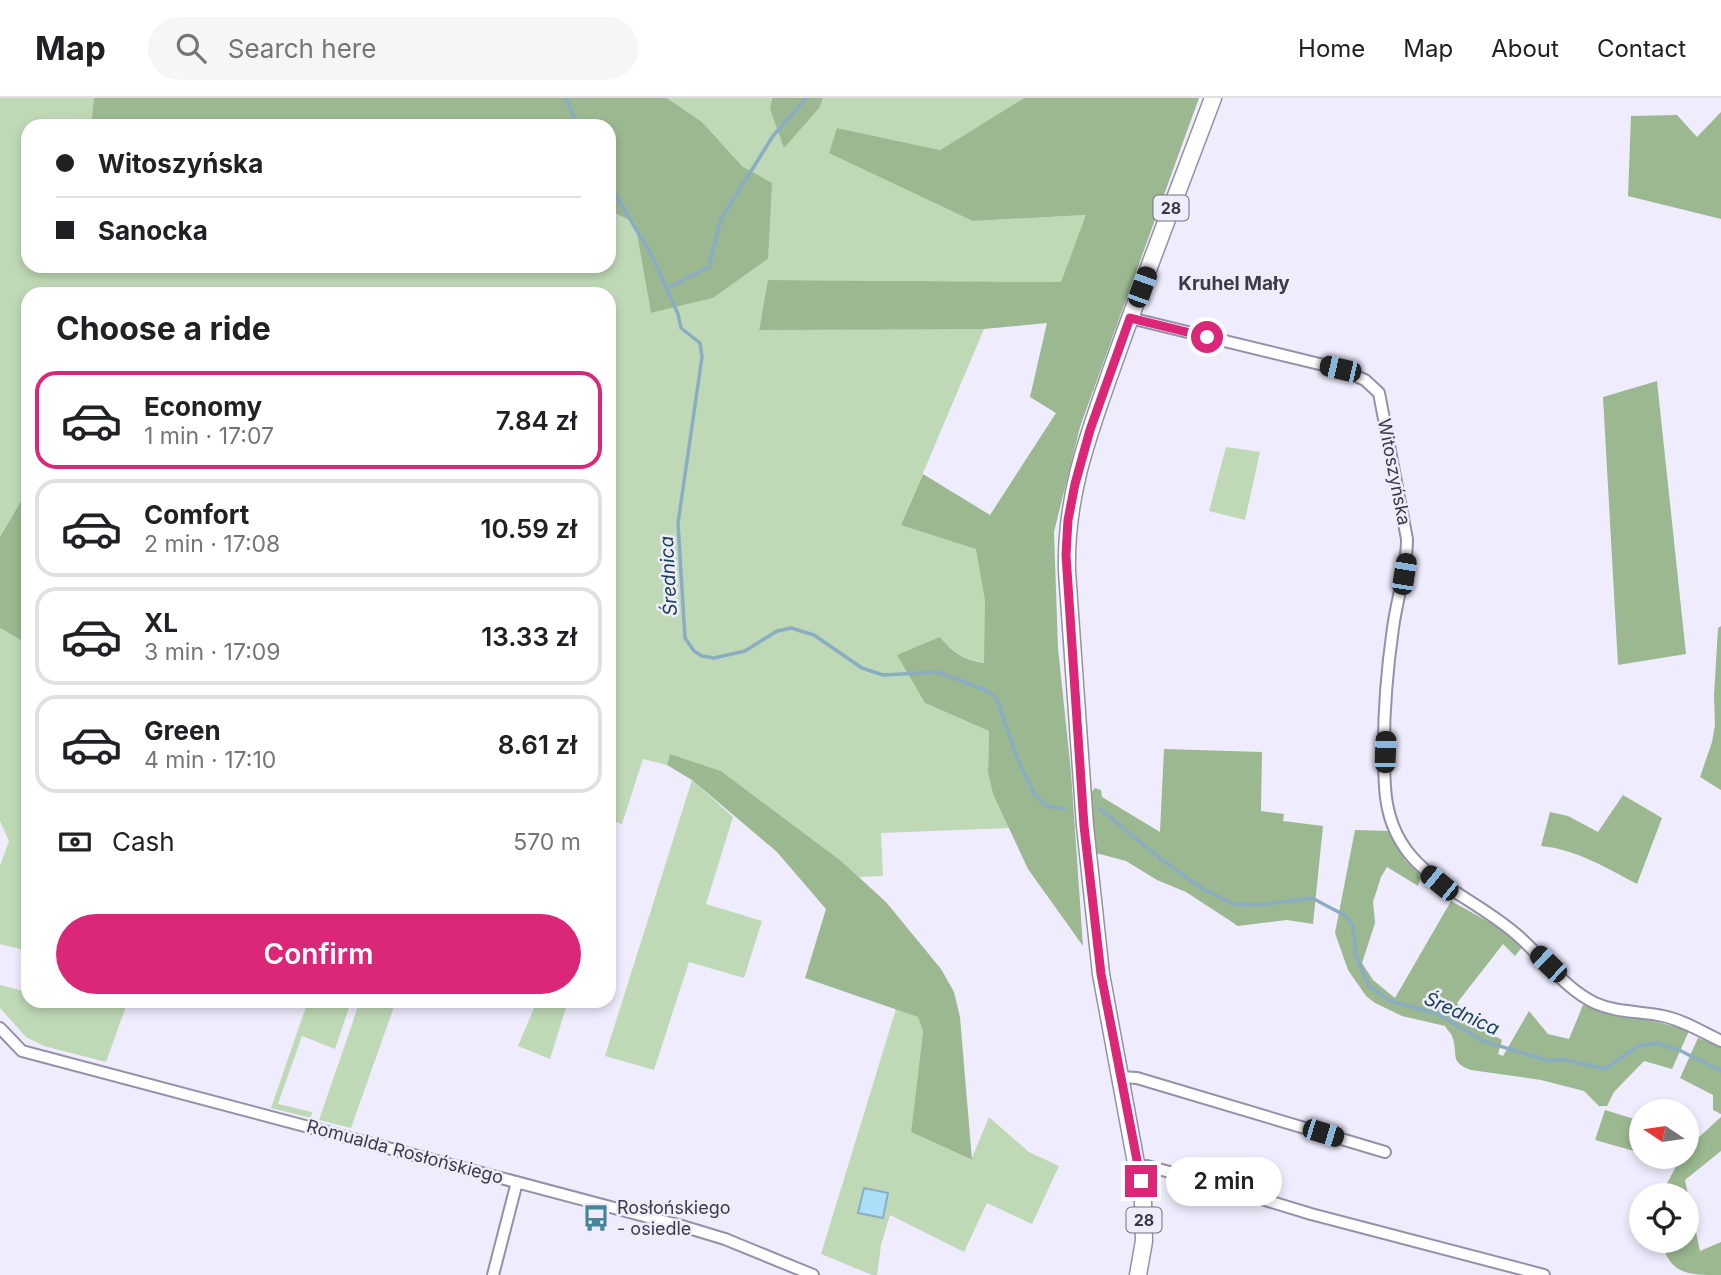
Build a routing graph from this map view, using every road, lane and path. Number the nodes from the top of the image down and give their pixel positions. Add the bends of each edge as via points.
1 (1213, 98) edge
2 (1130, 318) junction
3 (0, 1028) edge
4 (1721, 1041) edge
5 (1120, 1077) junction
6 (1385, 1152) dead end
7 (1138, 1166) junction
8 (517, 1182) junction
9 (493, 1275) edge
10 (813, 1275) edge
11 (1138, 1275) edge
12 (1544, 1275) edge

1 - 2 main road, 28
2 - 4 street, Witoszyńska via 1340,369 1365,380 1379,393 1407,555 1391,644 1385,764 1388,808 1399,839 1421,868 1515,933 1581,995 1612,1009 1673,1019
2 - 5 main road, 28 via 1081,459 1066,539 1084,826 1101,974
3 - 8 street, Romualda Rosłońskiego via 22,1051
5 - 6 street via 1137,1078
5 - 7 main road, 28
7 - 11 main road, 28 via 1144,1209
7 - 12 street
8 - 9 street
8 - 10 street, Romualda Rosłońskiego via 725,1239

